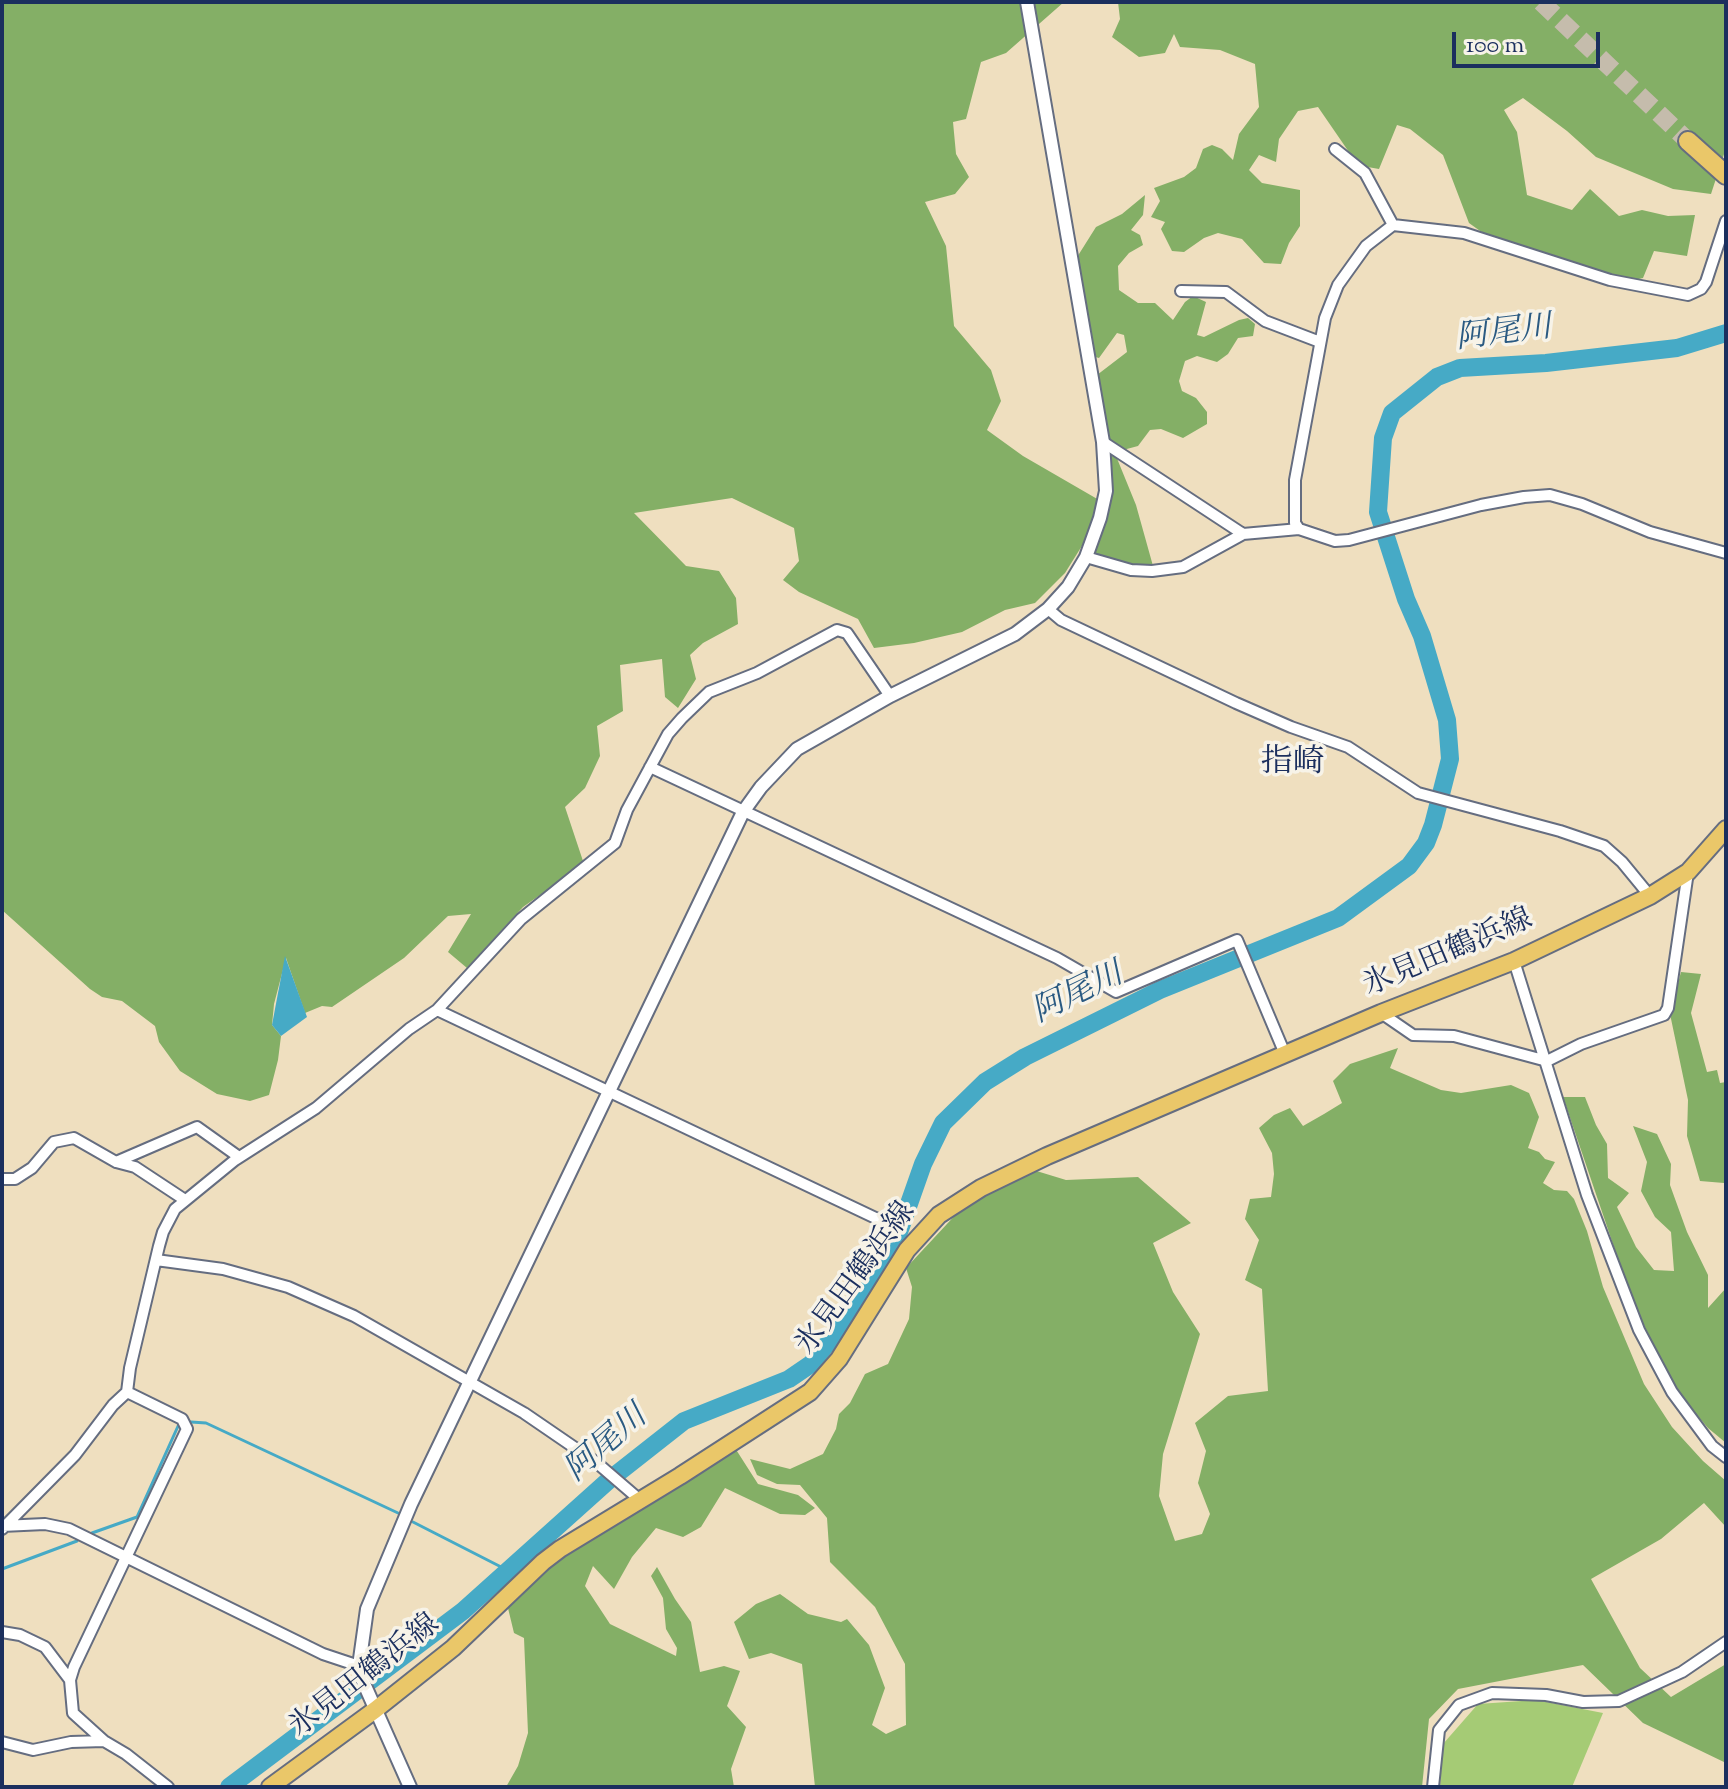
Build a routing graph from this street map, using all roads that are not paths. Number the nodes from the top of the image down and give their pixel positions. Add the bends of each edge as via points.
1 (1027, 2) edge
2 (1335, 149) dead end
3 (1726, 166) edge
4 (1726, 175) edge
5 (1726, 221) edge
6 (1393, 225) junction
7 (1181, 291) dead end
8 (1320, 342) junction
9 (1103, 442) junction
10 (1299, 529) junction
11 (1243, 534) junction
12 (1726, 553) edge
13 (1086, 557) junction
14 (1048, 609) junction
15 (890, 696) junction
16 (650, 767) junction
17 (743, 812) junction
18 (1725, 831) edge
19 (1688, 872) junction
20 (1650, 896) junction
21 (1514, 961) junction
22 (437, 1010) junction
23 (1381, 1013) junction
24 (1285, 1054) junction
25 (1547, 1061) junction
26 (610, 1092) junction
27 (239, 1157) junction
28 (116, 1162) junction
29 (2, 1179) edge
30 (185, 1200) junction
31 (884, 1222) dead end
32 (156, 1260) junction
33 (470, 1382) junction
34 (127, 1392) junction
35 (1726, 1457) edge
36 (634, 1494) junction
37 (2, 1527) edge
38 (125, 1558) junction
39 (2, 1632) edge
40 (1726, 1642) edge
41 (360, 1672) junction
42 (70, 1680) junction
43 (373, 1704) junction
44 (104, 1741) junction
45 (2, 1742) edge
46 (168, 1787) edge
47 (270, 1787) edge
48 (410, 1787) edge
49 (1433, 1787) edge

1 - 9 street
2 - 6 street via 1365,173
3 - 4 highway via 1691,139
5 - 6 street via 1706,282 1688,295 1610,280 1464,233
6 - 8 street via 1366,246 1338,285
7 - 8 street via 1226,292 1265,321
8 - 10 street via 1295,480
9 - 11 street
9 - 13 street via 1106,491
10 - 11 street
10 - 12 street via 1335,541 1361,538 1481,505 1550,495
11 - 13 street via 1183,567 1131,570
13 - 14 street
14 - 15 street via 1015,634
14 - 20 street via 1061,620 1236,703 1348,747 1418,793 1604,846
15 - 16 street via 847,633 837,630 709,692 668,734
15 - 17 street via 797,749
16 - 17 street
16 - 22 street via 615,843 521,919
17 - 24 street via 1057,958 1116,992 1237,940
17 - 26 street
18 - 19 main road, 氷見田鶴浜線
19 - 20 main road, 氷見田鶴浜線
19 - 25 street via 1664,1015
20 - 21 main road, 氷見田鶴浜線
21 - 23 main road, 氷見田鶴浜線
21 - 25 street
22 - 26 street
22 - 27 street via 316,1108
23 - 24 main road, 氷見田鶴浜線
23 - 25 street via 1413,1035 1454,1036
24 - 36 main road, 氷見田鶴浜線 via 1047,1156 939,1215 907,1250 839,1359 810,1392
25 - 35 street via 1587,1195 1639,1330 1672,1392
26 - 31 street
26 - 33 street
27 - 28 street via 197,1127
27 - 30 street
28 - 29 street via 74,1138 54,1142 15,1179
28 - 30 street via 135,1167
30 - 32 street via 163,1232
32 - 33 street via 223,1269 288,1287 354,1316
32 - 34 street
33 - 36 street via 524,1413
33 - 41 street via 378,1578 367,1609
34 - 37 street via 75,1455
34 - 38 street via 182,1419 187,1429
36 - 43 main road, 氷見田鶴浜線 via 543,1562 453,1648
37 - 38 street via 45,1524 69,1529
38 - 41 street
38 - 42 street
39 - 42 street via 45,1647
40 - 49 street via 1682,1672 1619,1701 1492,1693 1459,1705 1439,1730
41 - 43 street
42 - 44 street via 73,1713
43 - 47 main road, 氷見田鶴浜線
43 - 48 street
44 - 45 street via 33,1750
44 - 46 street

